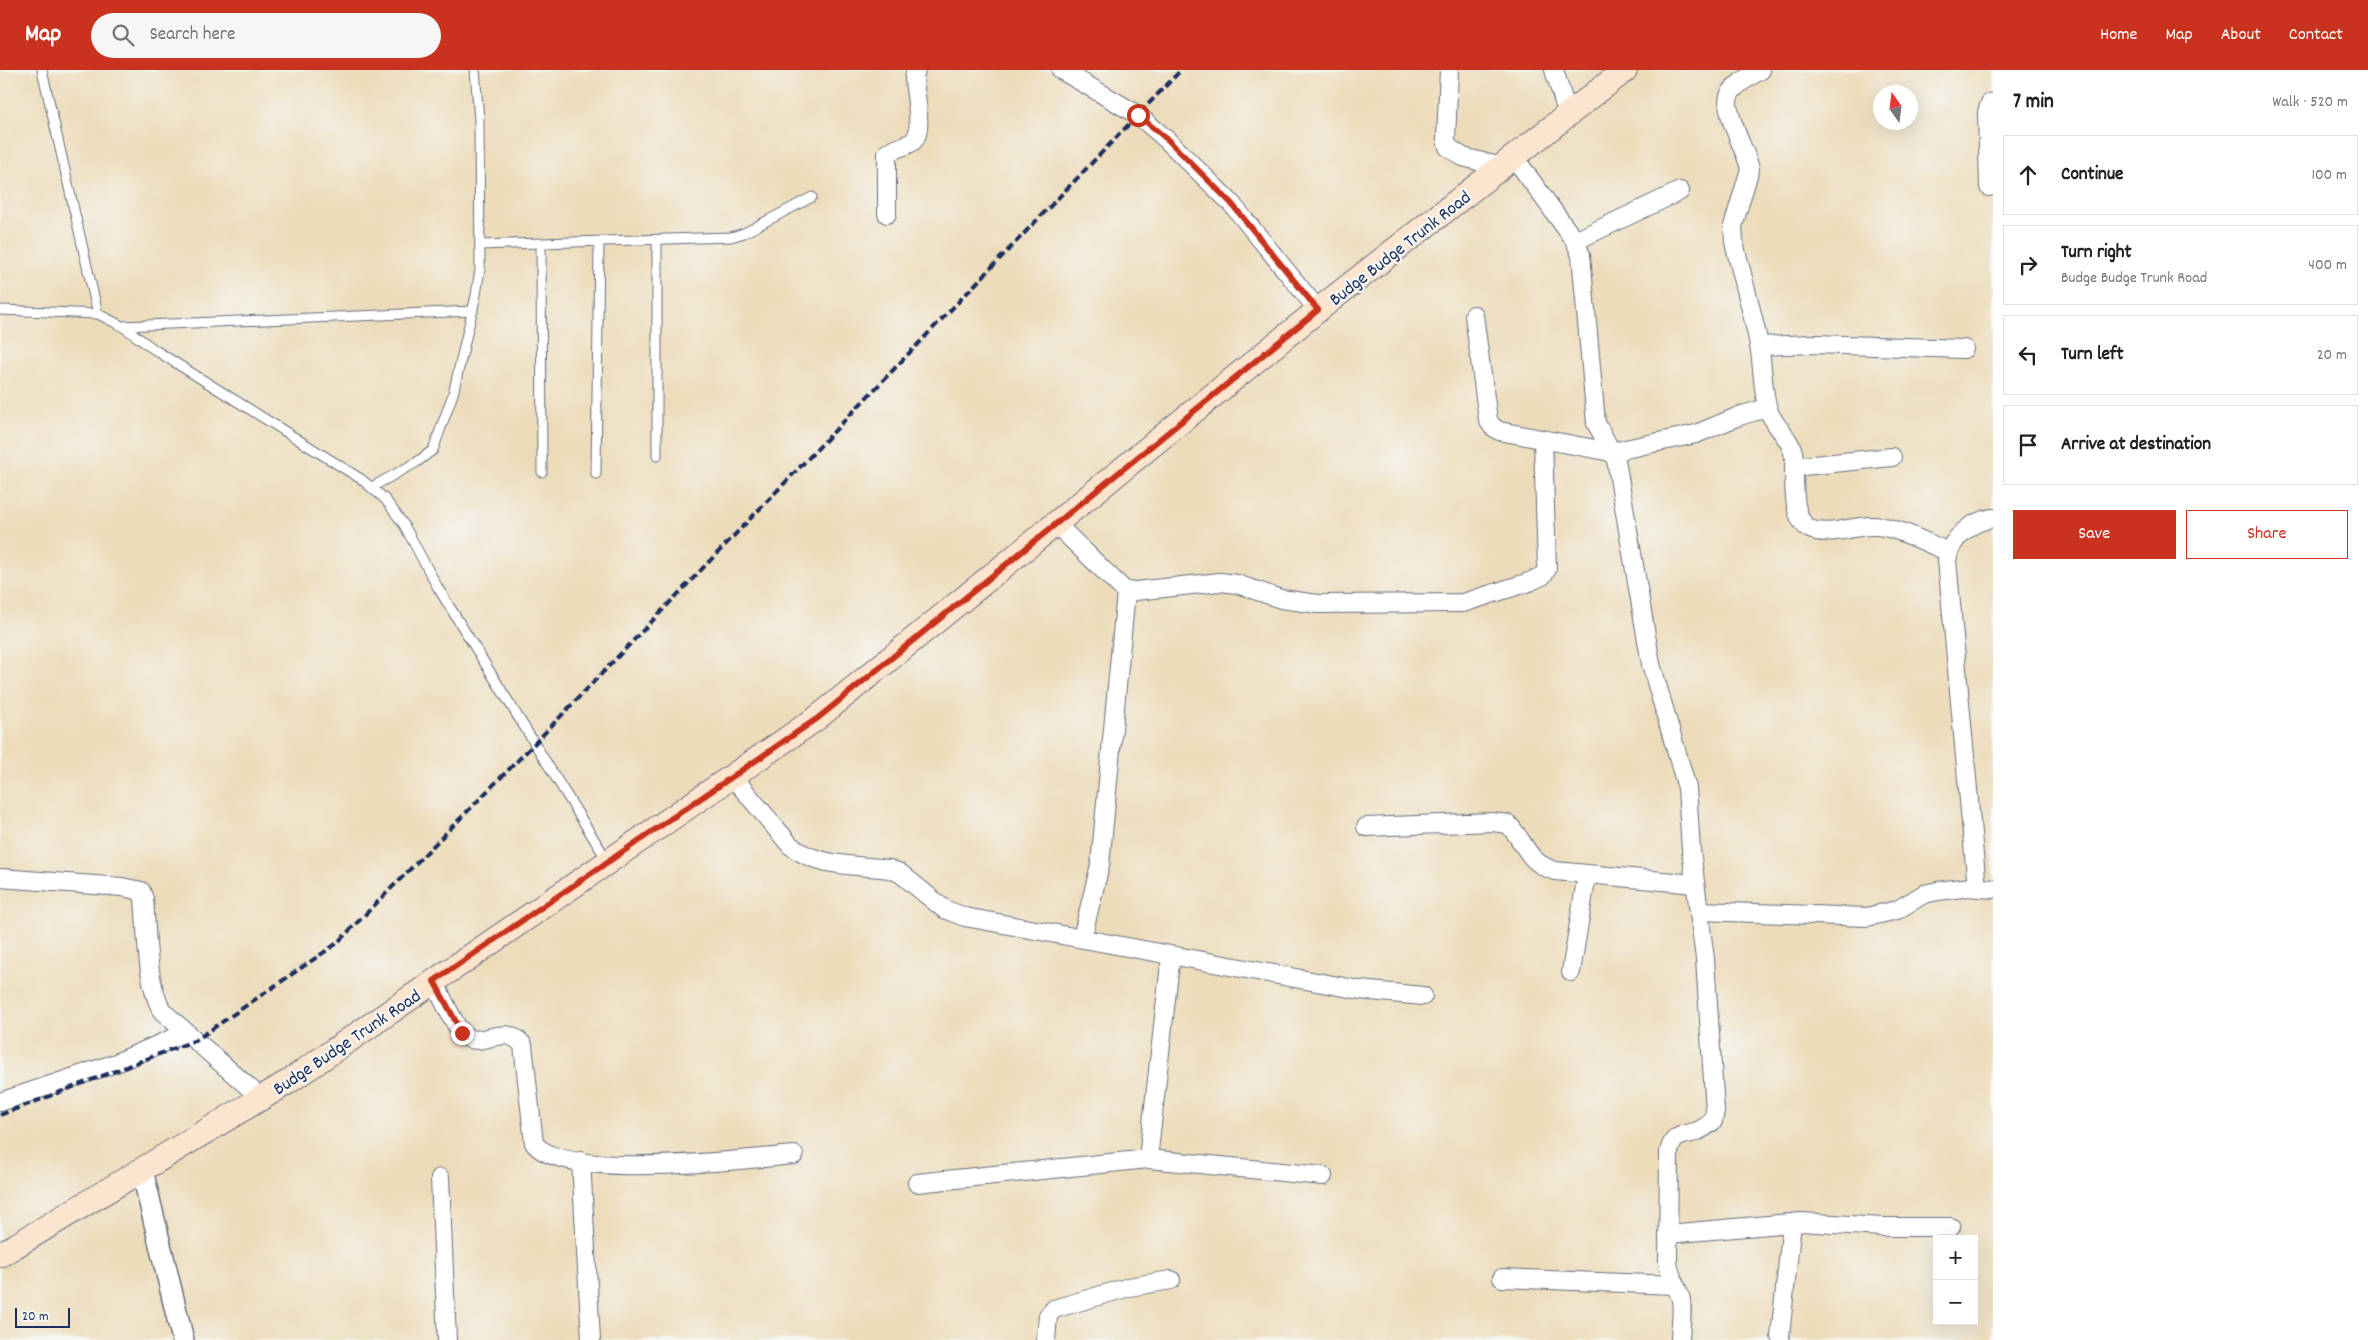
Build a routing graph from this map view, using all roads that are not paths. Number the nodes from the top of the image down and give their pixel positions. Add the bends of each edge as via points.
1 (42, 70) edge
2 (475, 70) edge
3 (916, 70) edge
4 (1061, 70) edge
5 (1449, 70) edge
6 (1554, 70) edge
7 (1625, 70) edge
8 (1761, 70) edge
9 (1993, 102) edge
10 (1568, 114) junction
11 (1508, 162) junction
12 (1989, 187) dead end
13 (1680, 192) dead end
14 (812, 197) dead end
15 (887, 214) dead end
16 (657, 240) junction
17 (1575, 241) junction
18 (599, 242) junction
19 (541, 244) junction
20 (480, 246) junction
21 (0, 310) edge
22 (1318, 310) junction
23 (473, 311) junction
24 (98, 314) junction
25 (1474, 315) dead end
26 (122, 326) junction
27 (1759, 346) junction
28 (1964, 349) dead end
29 (1767, 408) junction
30 (1543, 440) junction
31 (1611, 452) junction
32 (657, 456) dead end
33 (1892, 457) dead end
34 (1794, 467) junction
35 (542, 472) dead end
36 (596, 474) dead end
37 (372, 487) junction
38 (1993, 518) edge
39 (1056, 524) junction
40 (1949, 552) junction
41 (1126, 592) junction
42 (732, 776) junction
43 (1366, 827) dead end
44 (608, 862) junction
45 (1587, 874) junction
46 (0, 878) edge
47 (1695, 884) junction
48 (1985, 889) edge
49 (1699, 911) junction
50 (1082, 938) junction
51 (1171, 954) junction
52 (1571, 972) dead end
53 (434, 981) junction
54 (1422, 996) dead end
55 (185, 1033) junction
56 (261, 1098) junction
57 (0, 1102) edge
58 (794, 1155) dead end
59 (1148, 1159) junction
60 (581, 1161) junction
61 (142, 1170) junction
62 (1322, 1176) dead end
63 (440, 1178) dead end
64 (917, 1183) dead end
65 (1792, 1223) junction
66 (1951, 1227) dead end
67 (1668, 1234) junction
68 (0, 1256) edge
69 (1502, 1278) dead end
70 (1171, 1280) dead end
71 (1674, 1285) junction
72 (1780, 1336) dead end
73 (184, 1340) edge
74 (447, 1340) edge
75 (591, 1340) edge
76 (1046, 1340) edge
77 (1680, 1340) edge

1 - 24 lane
2 - 20 lane via 479,120
3 - 15 street via 919,128 913,142 887,153
4 - 22 street via 1138,115 1168,140 1231,203
5 - 11 street via 1448,147 1463,157
6 - 10 street
7 - 10 main road, Budge Budge Trunk Road
8 - 27 street via 1731,92 1728,98 1750,169 1733,226
9 - 12 street via 1987,112
10 - 11 main road, Budge Budge Trunk Road
11 - 17 street
11 - 22 main road, Budge Budge Trunk Road
13 - 17 street
14 - 16 lane via 744,234 716,239
16 - 18 lane
16 - 32 lane
17 - 31 street via 1583,270 1596,423
18 - 19 lane
18 - 36 lane
19 - 20 lane
19 - 35 lane
20 - 23 lane
21 - 24 lane
22 - 39 main road, Budge Budge Trunk Road
23 - 26 lane
23 - 37 lane via 453,394 432,450
24 - 26 lane
25 - 30 street via 1484,401 1492,426 1499,431
26 - 37 lane
27 - 28 street via 1815,344
27 - 29 street
29 - 31 street via 1688,436
29 - 34 street via 1790,441
30 - 31 street
30 - 41 street via 1547,569 1542,576 1529,582 1470,602 1423,605 1318,604 1281,599 1237,584 1220,582
31 - 47 street via 1619,470 1651,664 1685,780
33 - 34 street
34 - 40 street via 1799,516 1812,530 1874,526
37 - 44 lane via 404,525 438,588
38 - 40 street via 1971,525
39 - 41 street
39 - 42 main road, Budge Budge Trunk Road via 818,718
40 - 48 street
41 - 50 street via 1100,865
42 - 44 main road, Budge Budge Trunk Road
42 - 50 street via 799,854 817,860 900,873 944,909 965,916
43 - 45 street via 1508,824 1536,863 1555,871
44 - 53 main road, Budge Budge Trunk Road
45 - 47 street
45 - 52 street
46 - 55 street via 141,891 156,1001
47 - 49 street
48 - 49 street via 1950,888 1924,894 1897,910 1867,917
49 - 67 street via 1715,1112 1713,1121 1705,1128 1677,1135 1671,1142
50 - 51 street
51 - 54 street via 1360,990
51 - 59 street
53 - 56 main road, Budge Budge Trunk Road
53 - 60 street via 462,1033 477,1040 508,1034 516,1037 523,1046 534,1143 538,1149 550,1154
55 - 56 street
55 - 57 street via 116,1063
56 - 61 main road, Budge Budge Trunk Road
58 - 60 street via 652,1166
59 - 62 street
59 - 64 street
60 - 75 street
61 - 68 main road, Budge Budge Trunk Road
61 - 73 street
63 - 74 street
65 - 66 street
65 - 67 street
65 - 72 street
67 - 71 street via 1668,1262
69 - 71 street
70 - 76 street via 1129,1286 1054,1309 1048,1316
71 - 77 street via 1681,1304

